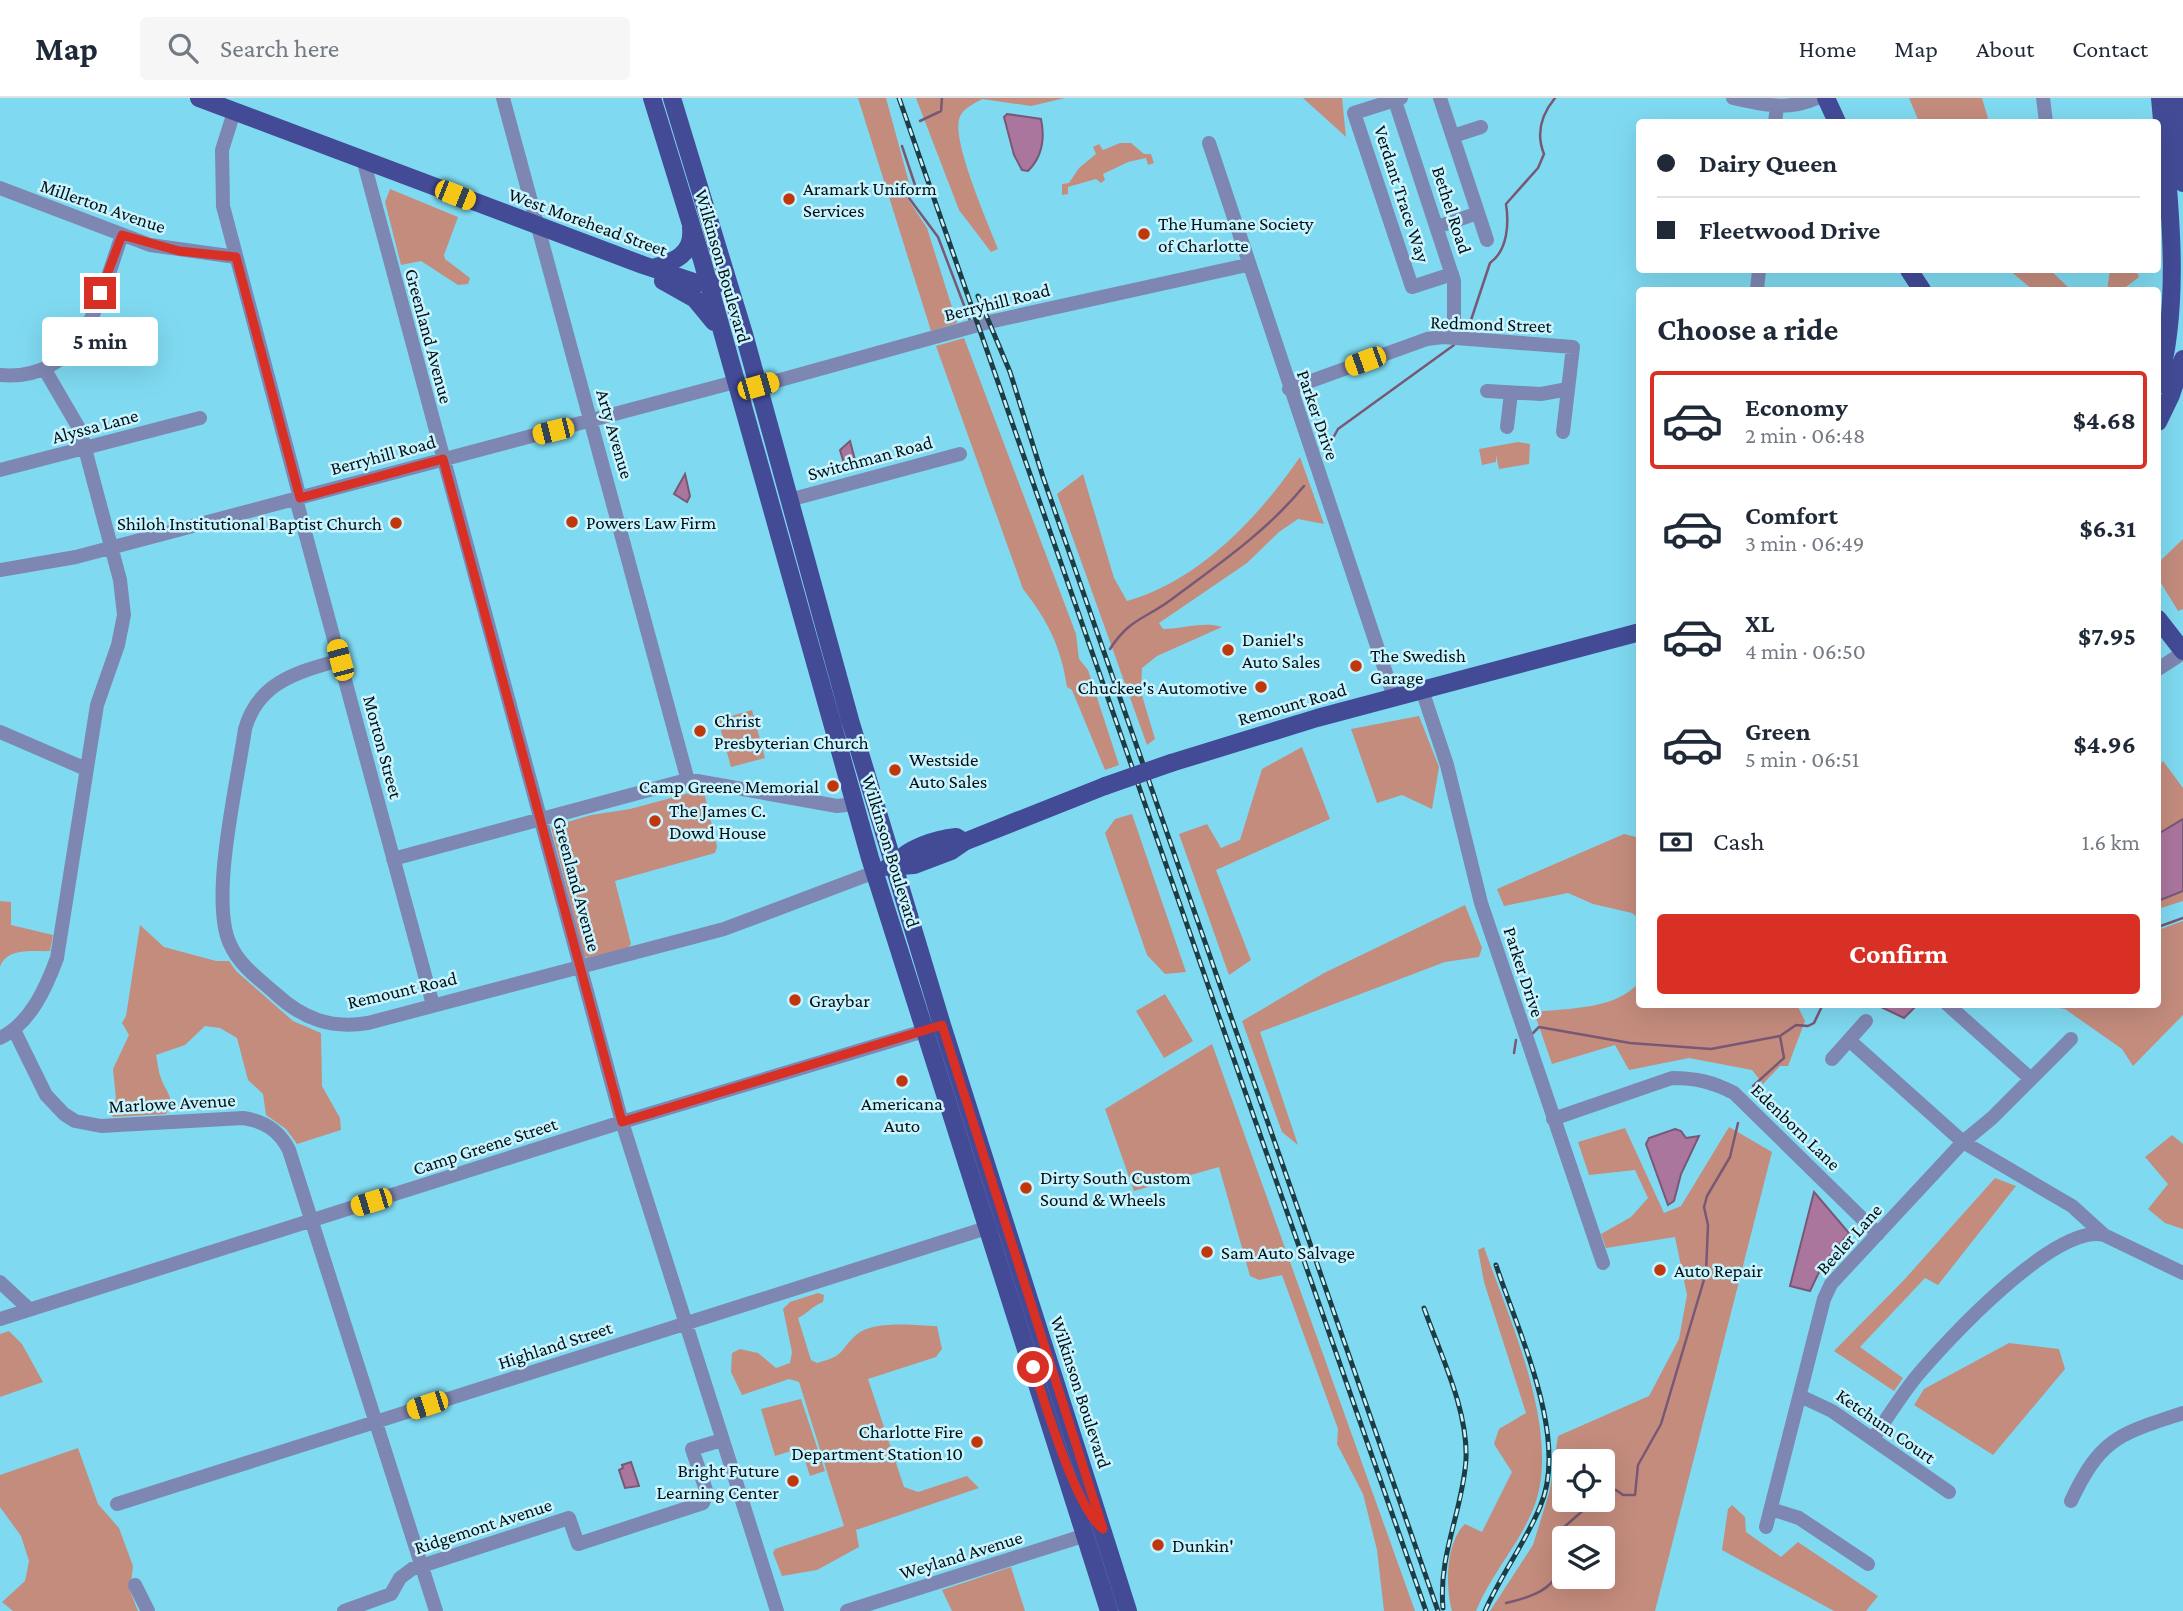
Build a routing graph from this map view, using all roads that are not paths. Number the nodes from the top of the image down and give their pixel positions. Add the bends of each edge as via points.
1 (199, 98) edge
2 (503, 98) edge
3 (652, 98) edge
4 (672, 98) edge
5 (1440, 98) edge
6 (1733, 98) edge
7 (1817, 98) edge
8 (1826, 98) edge
9 (2043, 98) edge
10 (2160, 98) edge
11 (2177, 98) edge
12 (1397, 99) edge
13 (234, 112) junction
14 (1776, 115) edge
15 (1836, 119) edge
16 (2046, 119) edge
17 (2161, 119) edge
18 (1481, 127) dead end
19 (2161, 129) edge
20 (1453, 136) junction
21 (1209, 144) dead end
22 (363, 159) junction
23 (2183, 183) edge
24 (0, 188) edge
25 (1478, 213) junction
26 (689, 218) junction
27 (2164, 221) edge
28 (538, 226) junction
29 (1437, 227) junction
30 (122, 235) junction
31 (1487, 240) dead end
32 (236, 257) junction
33 (1247, 265) junction
34 (648, 267) junction
35 (1452, 274) junction
36 (728, 282) junction
37 (709, 285) junction
38 (2179, 317) edge
39 (1454, 338) junction
40 (724, 344) junction
41 (2183, 359) edge
42 (45, 370) junction
43 (0, 375) edge
44 (2161, 375) edge
45 (735, 382) junction
46 (758, 386) junction
47 (1289, 389) junction
48 (1568, 389) junction
49 (1487, 391) dead end
50 (1511, 393) junction
51 (2161, 416) edge
52 (200, 418) dead end
53 (591, 421) junction
54 (1507, 427) dead end
55 (1563, 432) dead end
56 (85, 449) junction
57 (960, 454) dead end
58 (443, 459) junction
59 (0, 470) edge
60 (298, 498) junction
61 (789, 500) junction
62 (111, 548) junction
63 (0, 570) edge
64 (2161, 623) edge
65 (1636, 633) edge
66 (2183, 652) edge
67 (340, 660) junction
68 (2161, 667) edge
69 (1422, 690) junction
70 (1394, 697) junction
71 (0, 732) edge
72 (86, 769) junction
73 (688, 781) junction
74 (854, 804) junction
75 (540, 819) junction
76 (393, 859) junction
77 (895, 865) junction
78 (875, 872) junction
79 (579, 968) junction
80 (433, 1006) junction
81 (1951, 1008) edge
82 (1866, 1021) dead end
83 (934, 1028) junction
84 (14, 1030) junction
85 (0, 1038) edge
86 (2071, 1039) dead end
87 (1849, 1040) junction
88 (1832, 1059) dead end
89 (2031, 1079) junction
90 (1553, 1119) junction
91 (622, 1122) junction
92 (1963, 1142) junction
93 (311, 1221) junction
94 (997, 1225) junction
95 (1878, 1234) junction
96 (2104, 1235) junction
97 (1603, 1263) dead end
98 (2183, 1273) edge
99 (0, 1282) edge
100 (29, 1309) junction
101 (0, 1319) edge
102 (684, 1323) junction
103 (1800, 1396) junction
104 (2183, 1413) edge
105 (375, 1422) junction
106 (1872, 1439) junction
107 (722, 1440) junction
108 (1949, 1492) dead end
109 (2071, 1501) dead end
110 (117, 1504) dead end
111 (1771, 1509) junction
112 (1766, 1527) dead end
113 (1095, 1532) junction
114 (1868, 1564) dead end
115 (421, 1566) junction
116 (135, 1585) dead end
117 (148, 1611) edge
118 (344, 1611) edge
119 (436, 1611) edge
120 (777, 1611) edge
121 (847, 1611) edge
122 (1109, 1611) edge
123 (1127, 1611) edge

1 - 13 main road, West Morehead Street
2 - 28 street, Arty Avenue
3 - 26 main road, Wilkinson Boulevard
4 - 36 main road, Wilkinson Boulevard
5 - 20 street
6 - 14 street
7 - 14 street
8 - 15 main road
9 - 16 street
10 - 17 main road
11 - 23 main road
12 - 29 street, Bethel Road
12 - 35 street, Verdant Trace Way via 1354,113 1412,287
13 - 22 main road, West Morehead Street
13 - 32 street, Morton Street via 222,150 220,176
18 - 20 street
19 - 27 main road
20 - 25 street
21 - 33 street, Parker Drive
22 - 28 main road, West Morehead Street
22 - 58 street, Greenland Avenue
24 - 30 street, Millerton Avenue
25 - 29 street
25 - 31 street
26 - 34 main road via 692,236 685,254 674,262
26 - 37 main road, Wilkinson Boulevard
27 - 38 main road
28 - 34 main road, West Morehead Street
28 - 53 street, Arty Avenue
29 - 35 street, Bethel Road
30 - 32 street, Millerton Avenue via 179,251
30 - 42 street via 82,337
32 - 60 street, Morton Street
33 - 46 street, Berryhill Road via 989,322
33 - 47 street, Parker Drive
34 - 37 main road, West Morehead Street
34 - 40 main road via 652,276 701,304
35 - 39 street, Bethel Road via 1457,299
36 - 37 main road, West Morehead Street
36 - 46 main road, Wilkinson Boulevard
37 - 40 main road, Wilkinson Boulevard
38 - 44 main road
39 - 47 street, Redmond Street via 1419,341
39 - 48 street, Redmond Street via 1573,347
40 - 45 main road, Wilkinson Boulevard
41 - 51 main road
42 - 43 street
42 - 56 street via 74,417
45 - 53 street, Berryhill Road
45 - 74 main road, Wilkinson Boulevard
46 - 61 main road, Wilkinson Boulevard
47 - 70 street, Parker Drive
48 - 50 street
48 - 55 street
49 - 50 street
50 - 54 street
52 - 56 street, Alyssa Lane
53 - 58 street, Berryhill Road
53 - 73 street, Arty Avenue
56 - 59 street, Alyssa Lane
56 - 62 street
57 - 61 street, Switchman Road
58 - 60 street, Berryhill Road
58 - 75 street, Greenland Avenue
60 - 62 street, Berryhill Road
60 - 67 street, Morton Street
61 - 77 main road, Wilkinson Boulevard
62 - 63 street, Berryhill Road
62 - 72 street via 124,615 97,705
64 - 66 main road
65 - 69 main road, Remount Road
66 - 68 street
67 - 76 street, Morton Street
67 - 80 street, Remount Road via 278,682 257,702 247,722 221,892 222,923 230,946 245,966 286,1003 314,1020 353,1026
69 - 70 main road, Remount Road
69 - 90 street, Parker Drive via 1447,765 1481,903
70 - 77 main road, Remount Road, bridge via 1171,763 914,865
71 - 72 street
72 - 84 street via 57,958 41,995
73 - 74 street via 837,806
73 - 75 street
74 - 78 main road, Wilkinson Boulevard
75 - 76 street
75 - 79 street, Greenland Avenue
76 - 80 street, Morton Street
77 - 78 main road, Remount Road
77 - 83 main road, Wilkinson Boulevard
78 - 79 street, Remount Road via 724,929
78 - 83 main road, Wilkinson Boulevard via 913,998
79 - 80 street, Remount Road
79 - 91 street, Greenland Avenue
81 - 89 street
82 - 87 street
83 - 91 street, Camp Greene Street
83 - 94 main road, Wilkinson Boulevard
84 - 85 street
84 - 93 street, Marlowe Avenue via 46,1095 75,1121 101,1126 243,1118 270,1127 289,1150
86 - 89 street, Beeler Lane
87 - 88 street
87 - 92 street
89 - 92 street, Beeler Lane
90 - 95 street, Edenborn Lane via 1672,1078 1716,1083 1734,1093
90 - 97 street, Parker Drive
91 - 93 street, Camp Greene Street
91 - 102 street, Greenland Avenue
92 - 95 street, Beeler Lane
92 - 96 street via 2072,1206
93 - 100 street, Camp Greene Street
93 - 105 street, Marlowe Avenue
94 - 102 street, Highland Street
94 - 113 main road, Wilkinson Boulevard
94 - 113 main road, Wilkinson Boulevard via 1058,1444
95 - 103 street, Beeler Lane via 1831,1284
96 - 98 street
96 - 106 street via 2088,1233 2046,1254 1984,1305 1915,1378
99 - 100 street
100 - 101 street, Camp Greene Street
102 - 105 street, Highland Street
102 - 107 street, Greenland Avenue
103 - 106 street, Ketchum Court via 1822,1404
103 - 111 street, Beeler Lane
104 - 109 street via 2116,1437 2087,1469
105 - 110 street, Highland Street
105 - 115 street, Marlowe Avenue
106 - 108 street, Ketchum Court
107 - 115 street, Ridgemont Avenue via 692,1450 707,1493 703,1503 578,1544 569,1518
107 - 120 street, Greenland Avenue
111 - 112 street, Beeler Lane
111 - 114 street via 1798,1518
113 - 121 street, Weyland Avenue
113 - 122 main road, Wilkinson Boulevard
113 - 123 main road
115 - 118 street, Ridgemont Avenue via 408,1571 391,1594
115 - 119 street, Marlowe Avenue
116 - 117 street

